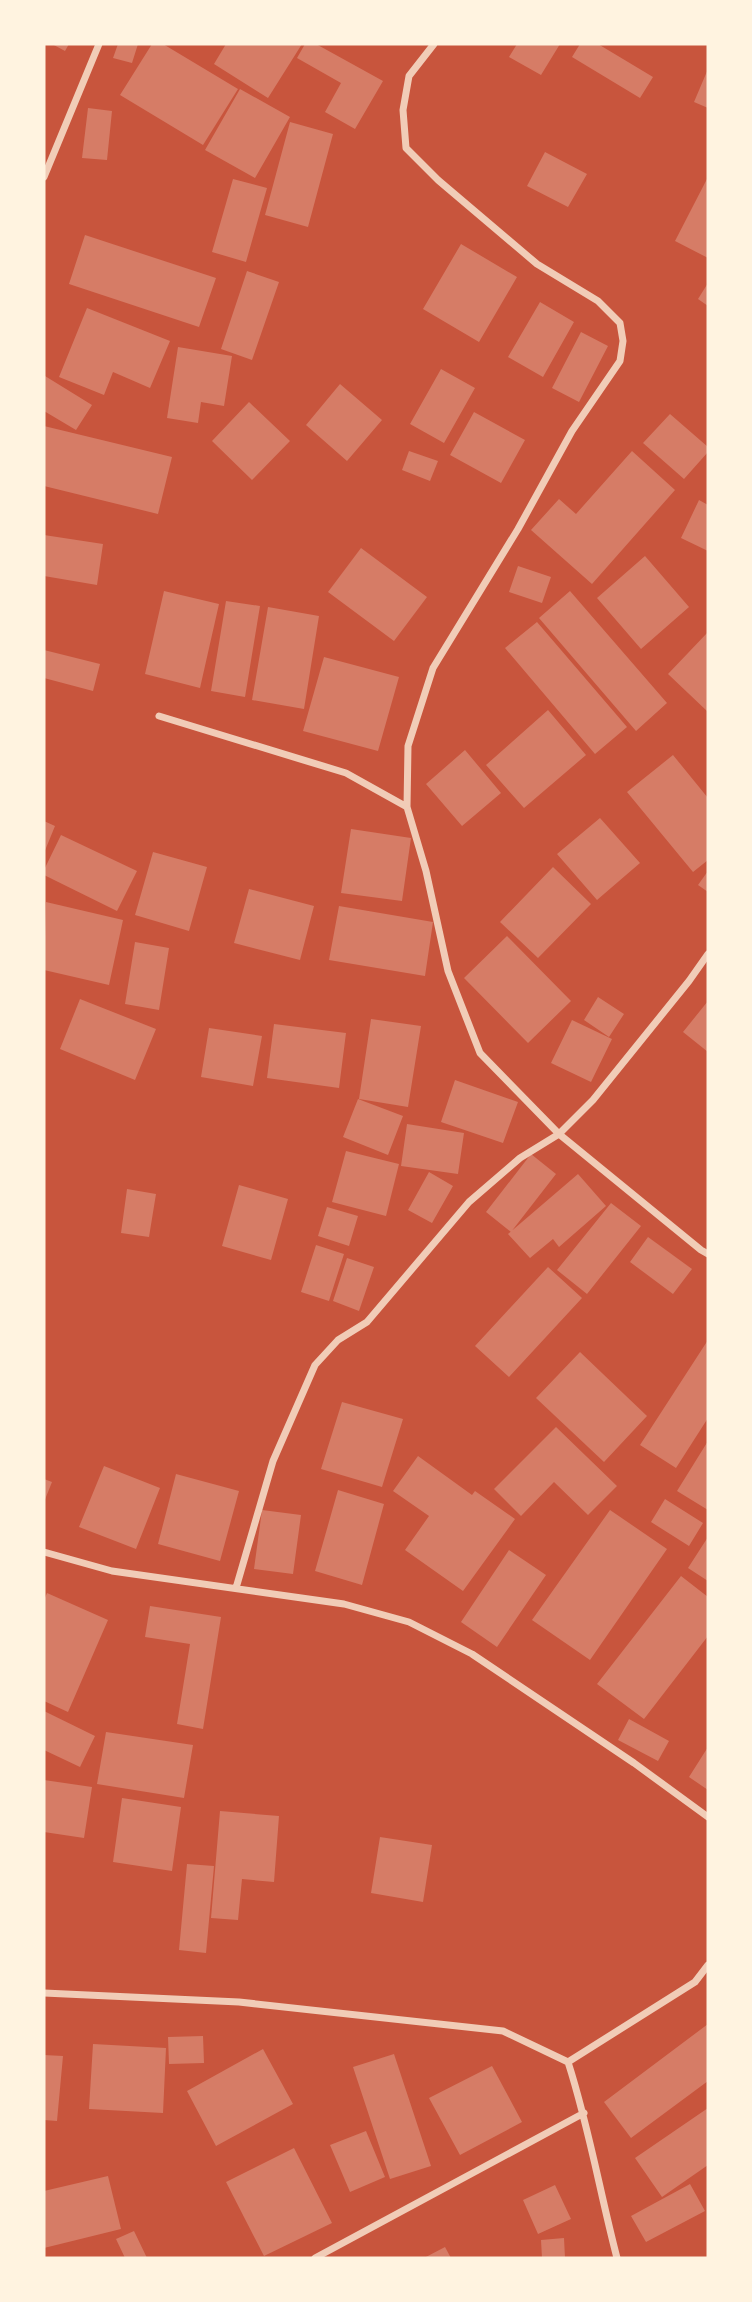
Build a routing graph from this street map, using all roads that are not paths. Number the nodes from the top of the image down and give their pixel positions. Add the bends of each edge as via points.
1 (99, 44) edge
2 (435, 44) edge
3 (44, 177) edge
4 (159, 716) dead end
5 (407, 807) junction
6 (708, 954) edge
7 (559, 1134) junction
8 (708, 1254) edge
9 (44, 1552) edge
10 (236, 1588) junction
11 (708, 1817) edge
12 (708, 1965) edge
13 (44, 1993) edge
14 (568, 2062) junction
15 (584, 2113) junction
16 (314, 2258) edge
17 (617, 2258) edge

1 - 3 street
2 - 5 street via 409,76 403,110 406,148 537,264 598,301 620,323 623,341 620,361 572,431 433,668 408,746
4 - 5 street via 346,773
5 - 7 street via 447,971 480,1053
6 - 7 street via 593,1100
7 - 8 street
7 - 10 street via 520,1158 469,1202 367,1322 338,1340 315,1365 274,1461
9 - 10 street via 112,1571
10 - 11 street via 344,1604 409,1622 472,1654
12 - 14 street via 695,1982
13 - 14 street via 239,2003 503,2031
14 - 15 street
15 - 16 street
15 - 17 street

